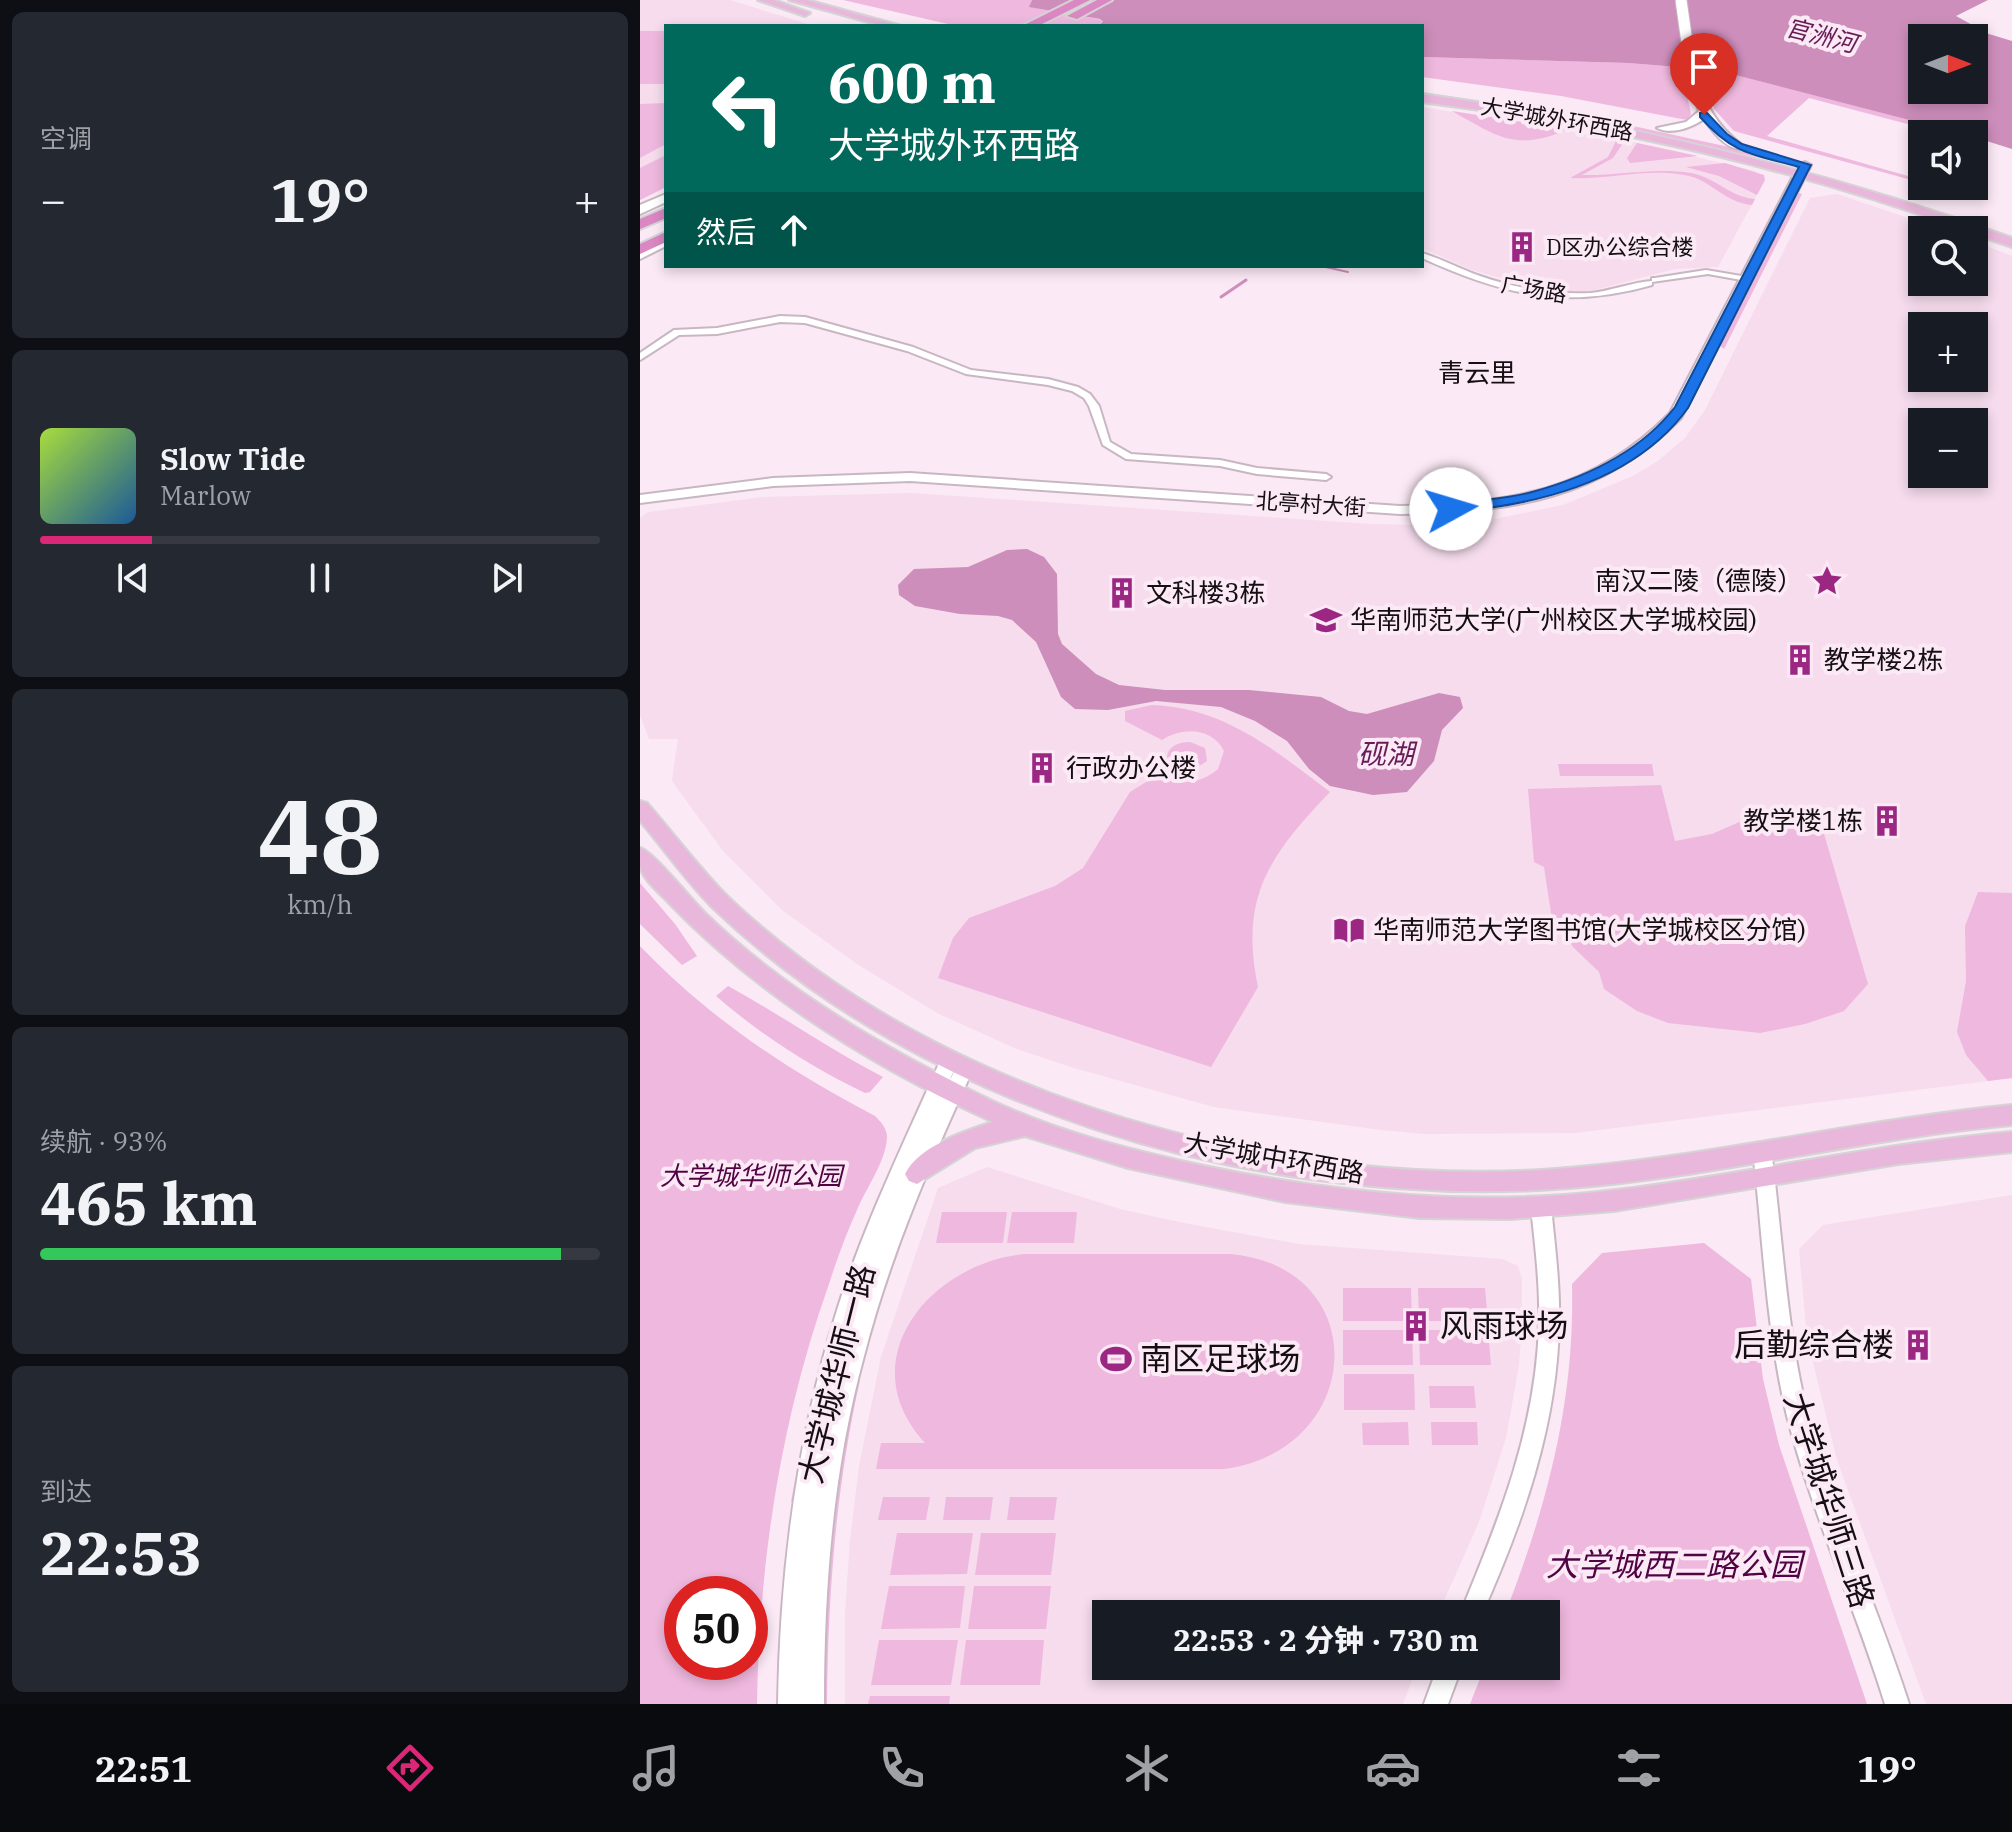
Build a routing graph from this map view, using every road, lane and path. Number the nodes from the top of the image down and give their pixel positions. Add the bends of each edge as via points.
1 (763, 0) edge
2 (794, 0) edge
3 (1084, 0) edge
4 (1106, 0) edge
5 (1681, 0) edge
6 (847, 24) edge
7 (888, 24) edge
8 (1032, 24) edge
9 (1054, 24) edge
10 (1424, 90) edge
11 (1424, 98) edge
12 (1704, 113) junction
13 (1662, 128) junction
14 (1738, 147) junction
15 (1798, 168) junction
16 (1835, 184) junction
17 (1792, 190) junction
18 (664, 198) edge
19 (640, 210) edge
20 (664, 210) edge
21 (664, 210) edge
22 (640, 219) edge
23 (664, 224) edge
24 (640, 225) edge
25 (2012, 232) edge
26 (640, 236) edge
27 (664, 239) edge
28 (2012, 243) edge
29 (640, 252) edge
30 (1424, 256) edge
31 (1741, 278) junction
32 (640, 357) edge
33 (1326, 477) dead end
34 (640, 491) edge
35 (640, 499) edge
36 (640, 808) edge
37 (640, 855) edge
38 (958, 1063) junction
39 (946, 1088) junction
40 (2012, 1115) edge
41 (1025, 1126) junction
42 (2012, 1142) edge
43 (1762, 1150) junction
44 (917, 1174) junction
45 (1765, 1178) junction
46 (1541, 1207) junction
47 (1477, 1600) edge
48 (1445, 1680) edge
49 (790, 1704) edge
50 (812, 1704) edge
51 (1436, 1704) edge
52 (1897, 1704) edge

1 - 6 main road
2 - 7 main road
3 - 8 highway
4 - 9 highway
5 - 12 main road, bridge via 1691,71
10 - 13 main road, 大学城外环西路
11 - 15 main road, 大学城外环西路 via 1634,132
12 - 13 main road via 1690,125
12 - 14 main road
13 - 14 main road, 大学城外环西路
14 - 15 main road, 大学城外环西路
15 - 16 main road, 大学城外环西路
15 - 17 main road, 北亭村大街
15 - 25 main road, 大学城外环西路 via 1913,197
15 - 31 main road, 北亭村大街
16 - 17 main road
16 - 28 main road, 大学城外环西路
17 - 31 main road, 北亭村大街
18 - 19 main road
20 - 22 highway
21 - 24 highway
23 - 26 highway
27 - 29 highway
30 - 31 street, 广场路 via 1546,295 1599,295 1708,272
31 - 34 main road, 北亭村大街 via 1669,405 1647,431 1588,469 1501,495 1400,502 898,470 784,473
31 - 35 main road, 北亭村大街 via 1681,408 1658,436 1596,475 1506,502 1400,510 875,477 765,483
32 - 33 street via 677,332 717,331 780,319 815,322 910,349 961,370 1075,389 1094,406 1106,443 1129,457
36 - 38 main road, 大学城中环西路 via 706,889 772,949 852,1005
37 - 39 main road, 大学城中环西路 via 682,904 749,965 831,1024
38 - 39 street, 大学城华师一路
38 - 43 main road, 大学城中环西路 via 1033,1100 1142,1133 1252,1158 1374,1176 1538,1180
39 - 41 main road, 大学城中环西路
39 - 44 street, 大学城华师一路
39 - 49 street, 大学城华师一路 via 875,1231 828,1380 799,1546
40 - 43 main road, 大学城中环西路 via 1876,1129
41 - 44 main road via 960,1145
41 - 46 main road, 大学城中环西路 via 1142,1161 1283,1191 1406,1206
42 - 45 main road, 大学城中环西路 via 1888,1155
43 - 45 street, 大学城华师三路
44 - 50 street, 大学城华师一路 via 867,1308 840,1414 820,1544
45 - 46 main road, 大学城中环西路 via 1611,1202
45 - 52 street, 大学城华师三路 via 1782,1338 1797,1414
46 - 47 street via 1549,1327 1539,1416 1511,1523
48 - 51 street

